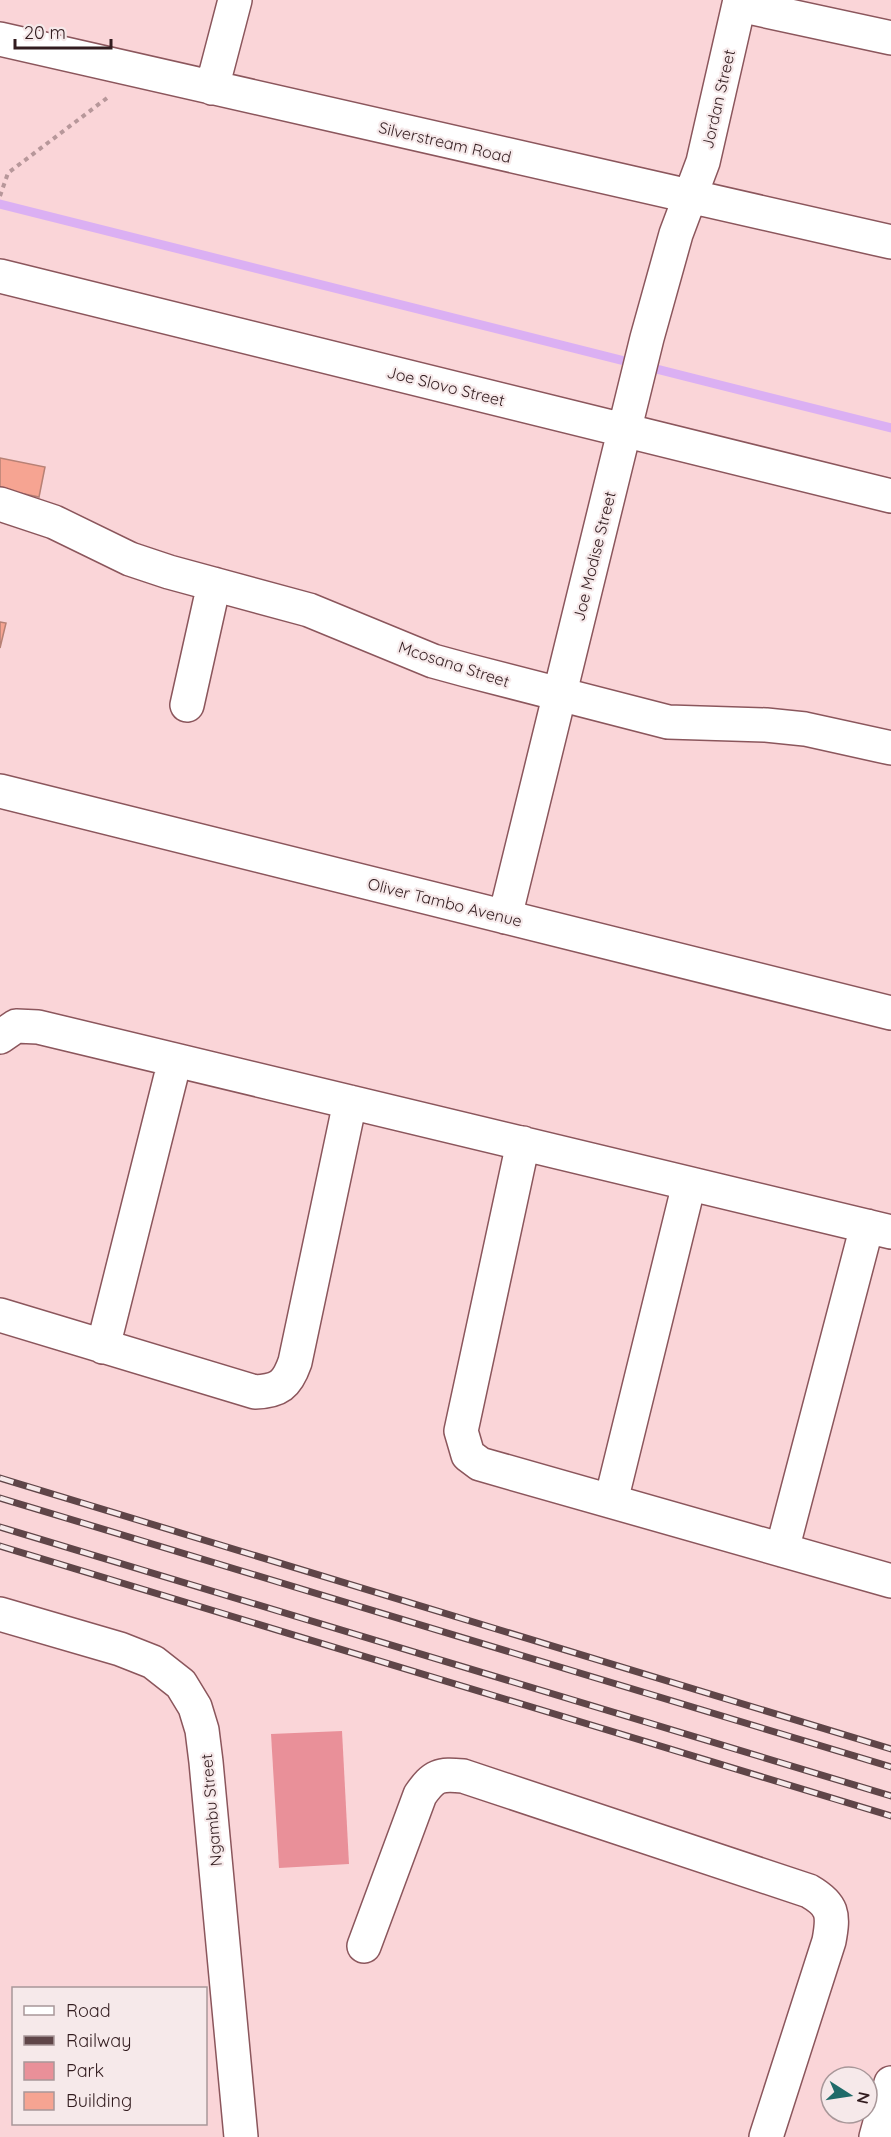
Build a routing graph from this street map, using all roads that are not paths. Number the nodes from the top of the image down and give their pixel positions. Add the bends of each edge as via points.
1 (235, 0) edge
2 (740, 2) edge
3 (891, 38) edge
4 (0, 39) edge
5 (212, 88) junction
6 (690, 197) junction
7 (891, 242) edge
8 (0, 276) edge
9 (624, 430) junction
10 (891, 496) edge
11 (0, 504) edge
12 (214, 584) junction
13 (560, 695) junction
14 (187, 705) dead end
15 (891, 748) edge
16 (0, 791) edge
17 (506, 917) junction
18 (891, 1013) edge
19 (0, 1037) edge
20 (175, 1060) junction
21 (350, 1102) junction
22 (523, 1143) junction
23 (689, 1184) junction
24 (879, 1229) edge
25 (0, 1315) edge
26 (103, 1347) junction
27 (611, 1501) junction
28 (782, 1550) junction
29 (891, 1581) edge
30 (0, 1614) edge
31 (364, 1946) dead end
32 (891, 2083) edge
33 (241, 2137) edge
34 (766, 2137) edge
35 (876, 2137) edge

1 - 5 street
2 - 3 street
2 - 6 street, Jordan Street via 704,162
4 - 5 street, Silverstream Road
5 - 6 street, Silverstream Road
6 - 7 street, Silverstream Road
6 - 9 street, Joe Modise Street via 673,243
8 - 9 street, Joe Slovo Street
9 - 10 street, Joe Slovo Street
9 - 13 street, Joe Modise Street
11 - 12 street, Mcosana Street via 54,522 130,559
12 - 13 street, Mcosana Street via 309,610 433,661
12 - 14 street
13 - 15 street, Mcosana Street via 668,722 805,729
13 - 17 street, Joe Modise Street
16 - 17 street, Oliver Tambo Avenue
17 - 18 street, Oliver Tambo Avenue
19 - 20 street via 16,1026 38,1027
20 - 21 street
20 - 26 street
21 - 22 street
21 - 26 street via 295,1362 290,1377 278,1389 255,1392
22 - 23 street
22 - 27 street via 461,1431 468,1455 480,1464
23 - 24 street
23 - 27 street
24 - 28 street
25 - 26 street
27 - 28 street
28 - 29 street
30 - 33 street, Ngambu Street via 153,1662 181,1684 195,1707 206,1762
31 - 34 street via 420,1795 431,1779 444,1774 463,1776 808,1891 824,1900 831,1912 830,1941
32 - 35 street

